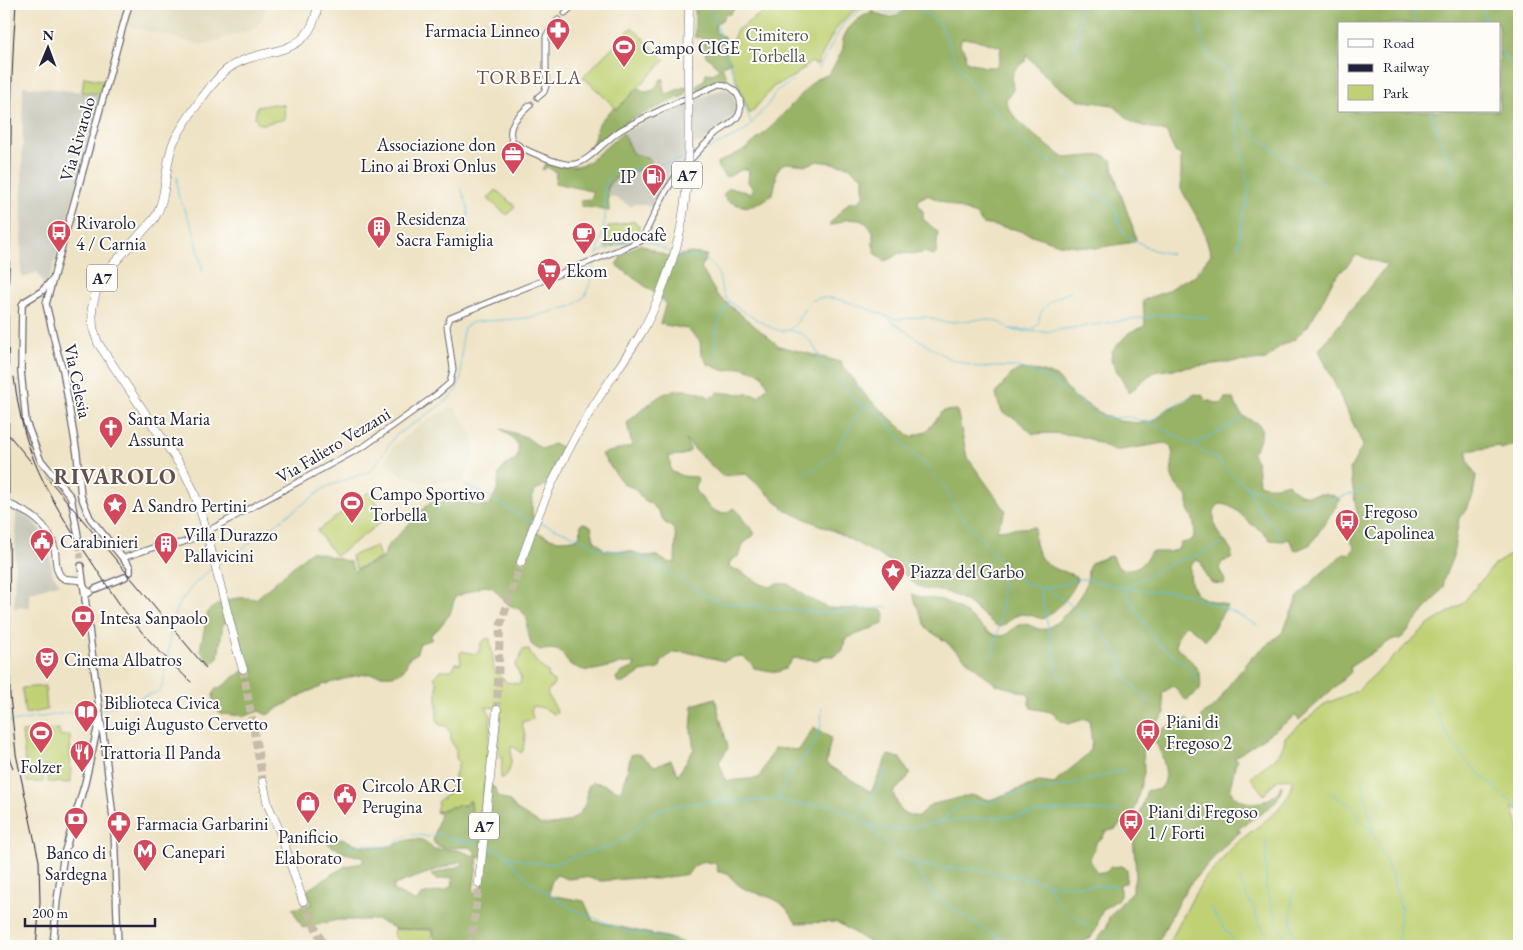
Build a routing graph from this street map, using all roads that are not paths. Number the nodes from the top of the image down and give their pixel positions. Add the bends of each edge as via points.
1 (129, 4) edge
2 (318, 4) edge
3 (575, 4) edge
4 (689, 4) edge
5 (695, 4) edge
6 (565, 13) dead end
7 (690, 19) junction
8 (558, 20) dead end
9 (538, 97) tunnel mouth
10 (530, 104) tunnel mouth
11 (52, 281) junction
12 (46, 304) joint
13 (81, 495) junction
14 (72, 498) junction
15 (4, 502) edge
16 (87, 511) junction
17 (75, 513) junction
18 (78, 536) tunnel mouth
19 (122, 558) junction
20 (520, 562) tunnel mouth
21 (81, 566) tunnel mouth
22 (130, 572) dead end
23 (125, 578) dead end
24 (82, 583) junction
25 (92, 590) junction
26 (85, 602) junction
27 (243, 670) tunnel mouth
28 (497, 710) tunnel mouth
29 (100, 716) junction
30 (263, 782) tunnel mouth
31 (479, 883) tunnel mouth
32 (304, 902) tunnel mouth
33 (53, 946) edge
34 (118, 946) edge

1 - 11 main road, Via Rivarolo
2 - 27 highway, A7, bridge via 309,29 294,44 238,63 220,76 179,131 170,150 163,200 154,219 107,271 94,298 92,317 98,344 184,471 194,492
3 - 6 street
4 - 7 highway, A7
5 - 7 highway
7 - 20 highway, A7, bridge via 687,179 680,232 665,281 640,335 591,410 562,463
8 - 9 street via 546,36 546,86
10 - 19 street, Via Faliero Vezzani via 514,120 510,129 513,142 566,164 584,161 629,125 719,84 731,86 740,104 738,116 697,152 666,190 641,241 450,318 447,326 453,369 450,383 436,395 366,445 195,538
11 - 12 main road, Via Rivarolo
11 - 14 main road via 22,303 21,371 26,422 40,459
12 - 13 main road, Via Celesia via 63,370
13 - 14 main road via 78,500
13 - 16 main road, Via Celesia
14 - 17 main road
15 - 24 main road, bridge via 30,514 44,525 55,550 58,573 64,579
16 - 17 main road
16 - 19 main road, Via Celesia
17 - 18 main road
19 - 22 main road, Via Celesia
21 - 24 main road
23 - 25 main road
24 - 25 main road via 86,590
24 - 26 main road
25 - 26 main road via 86,595
26 - 29 main road
28 - 31 highway, A7
29 - 33 main road via 64,854
29 - 34 main road via 114,827
30 - 32 highway via 268,805

